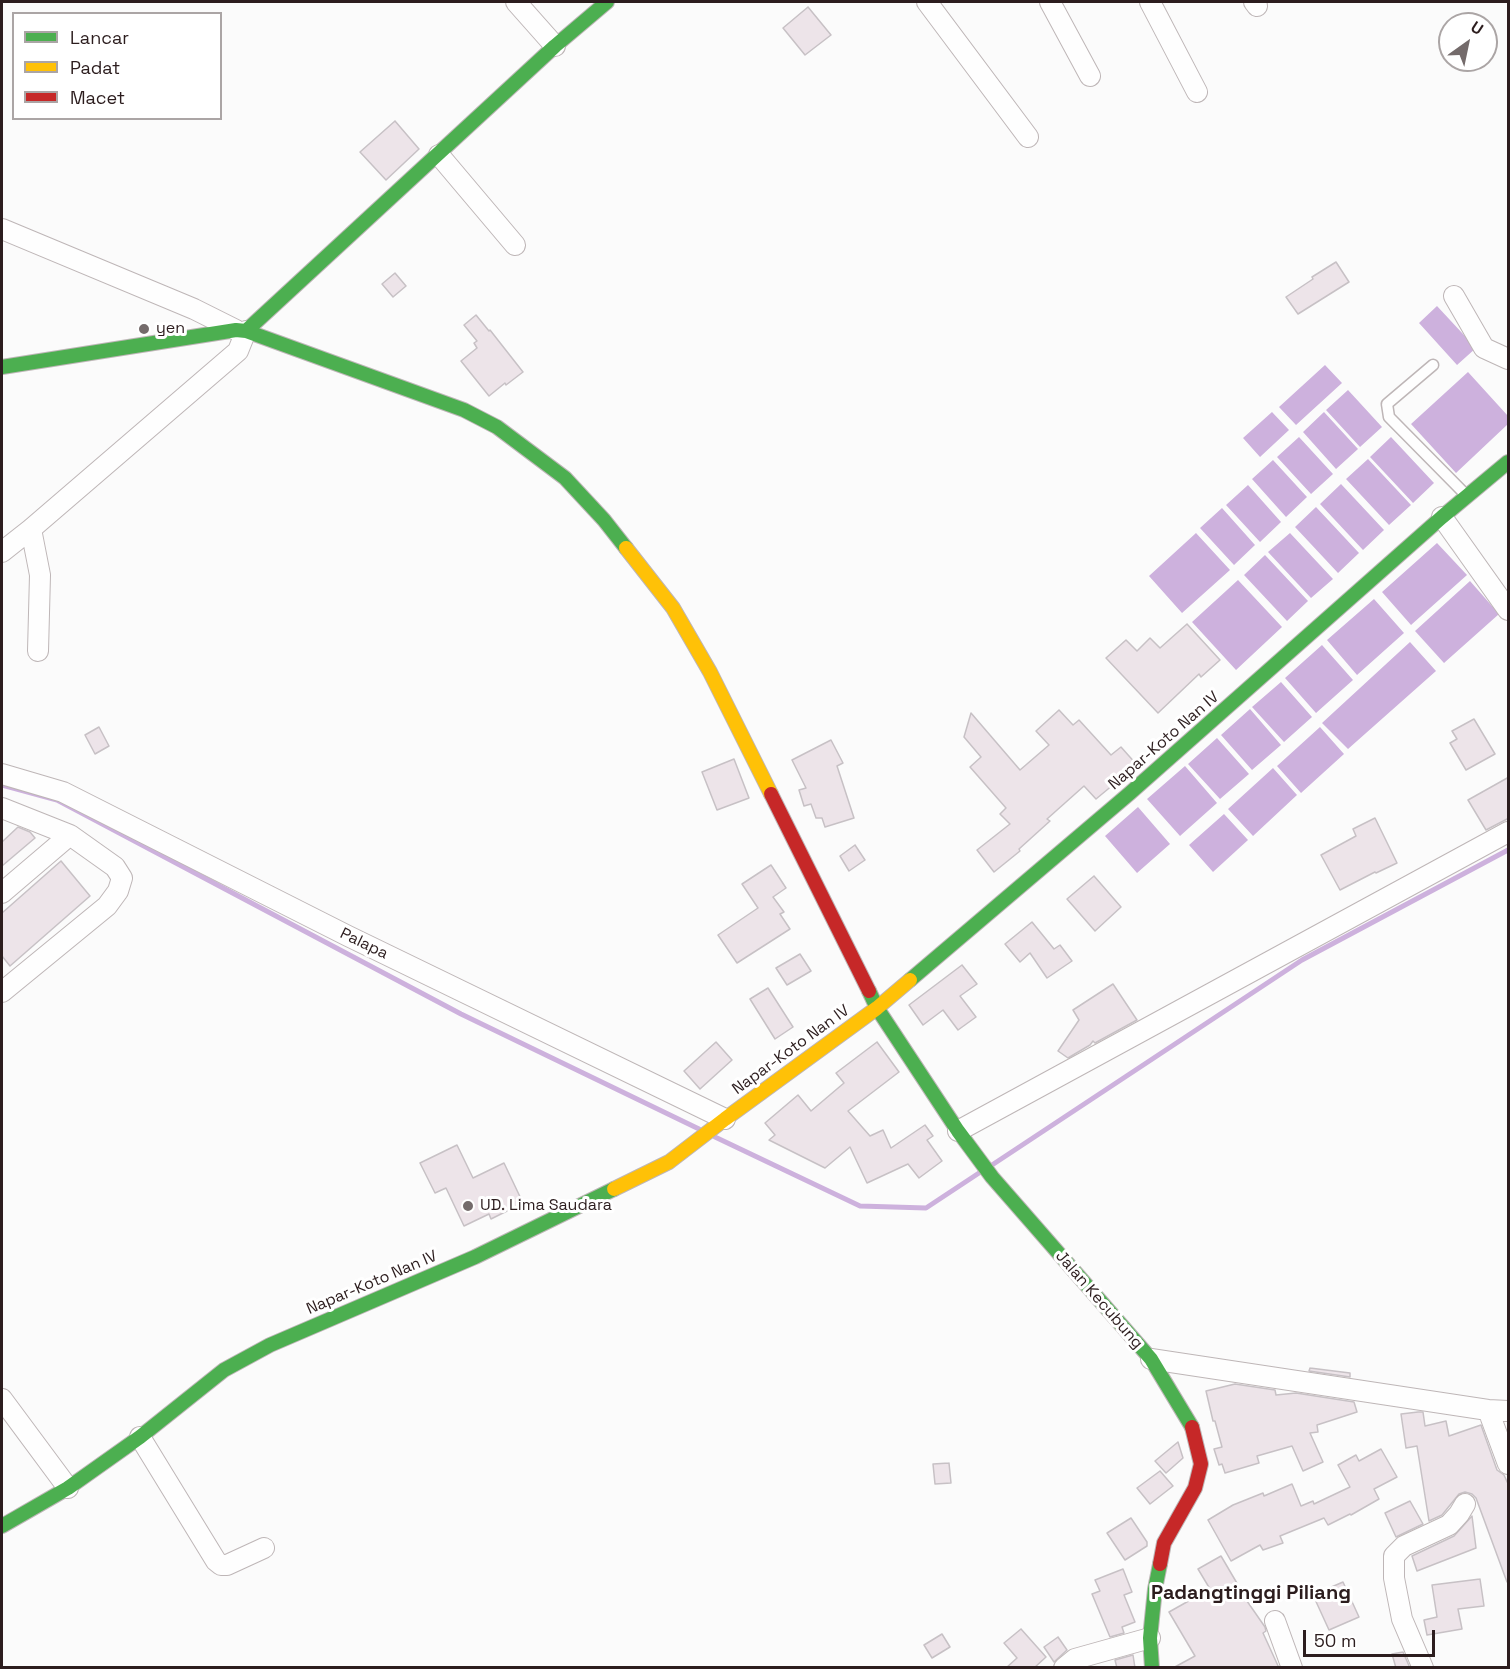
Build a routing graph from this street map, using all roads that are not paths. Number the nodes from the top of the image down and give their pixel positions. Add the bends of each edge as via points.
1 (516, 2) edge
2 (608, 2) edge
3 (927, 2) edge
4 (1050, 2) edge
5 (1150, 2) edge
6 (555, 46) junction
7 (1090, 76) dead end
8 (1197, 92) dead end
9 (1028, 136) dead end
10 (439, 155) junction
11 (2, 229) edge
12 (515, 245) dead end
13 (1454, 296) dead end
14 (241, 331) junction
15 (1509, 359) edge
16 (1433, 364) dead end
17 (2, 367) edge
18 (1509, 462) edge
19 (1467, 496) junction
20 (1442, 517) junction
21 (31, 529) junction
22 (2, 552) edge
23 (1509, 610) edge
24 (38, 651) dead end
25 (2, 774) edge
26 (2, 808) edge
27 (1509, 832) edge
28 (70, 835) junction
29 (2, 893) edge
30 (2, 992) edge
31 (877, 1008) junction
32 (722, 1121) junction
33 (958, 1131) junction
34 (1151, 1359) junction
35 (2, 1399) edge
36 (1488, 1410) junction
37 (1509, 1411) edge
38 (140, 1437) junction
39 (1509, 1464) edge
40 (68, 1488) junction
41 (1465, 1504) dead end
42 (2, 1526) edge
43 (264, 1548) dead end
44 (1275, 1621) dead end
45 (1150, 1638) junction
46 (1064, 1668) edge
47 (1152, 1668) edge
48 (1292, 1668) edge
49 (1423, 1668) edge

1 - 6 street
2 - 6 street
3 - 9 street
4 - 7 street
5 - 8 street
6 - 10 street
10 - 12 street
10 - 14 street
11 - 14 street
13 - 15 street via 1480,344
14 - 17 street
14 - 21 street via 238,351
14 - 31 street, Jalan Kecubung via 464,410 497,427 565,478 674,608 710,672
16 - 19 lane via 1387,404 1389,417
18 - 19 street, Napar-Koto Nan IV
19 - 20 street, Napar-Koto Nan IV
20 - 23 street
20 - 31 street, Napar-Koto Nan IV via 1130,793
21 - 22 street
21 - 24 street via 40,575
25 - 32 street, Palapa via 63,792
26 - 28 street
27 - 33 street
28 - 29 street
28 - 30 street via 115,867 123,878 118,891 107,906
31 - 32 street, Napar-Koto Nan IV
31 - 33 street, Jalan Kecubung
32 - 38 street, Napar-Koto Nan IV via 669,1162 475,1257 270,1345 225,1370
33 - 34 street, Jalan Kecubung via 992,1178
34 - 36 street, Jalan Kecubung
34 - 45 street via 1192,1428 1201,1464 1195,1488 1164,1543
35 - 40 street
36 - 37 street, Jalan Kecubung
36 - 39 street
38 - 40 street, Napar-Koto Nan IV
38 - 43 street via 216,1561 227,1565
40 - 42 street, Napar-Koto Nan IV
41 - 49 street via 1449,1525 1404,1546 1394,1556 1402,1619
44 - 48 street
45 - 46 street via 1075,1659
45 - 47 street

